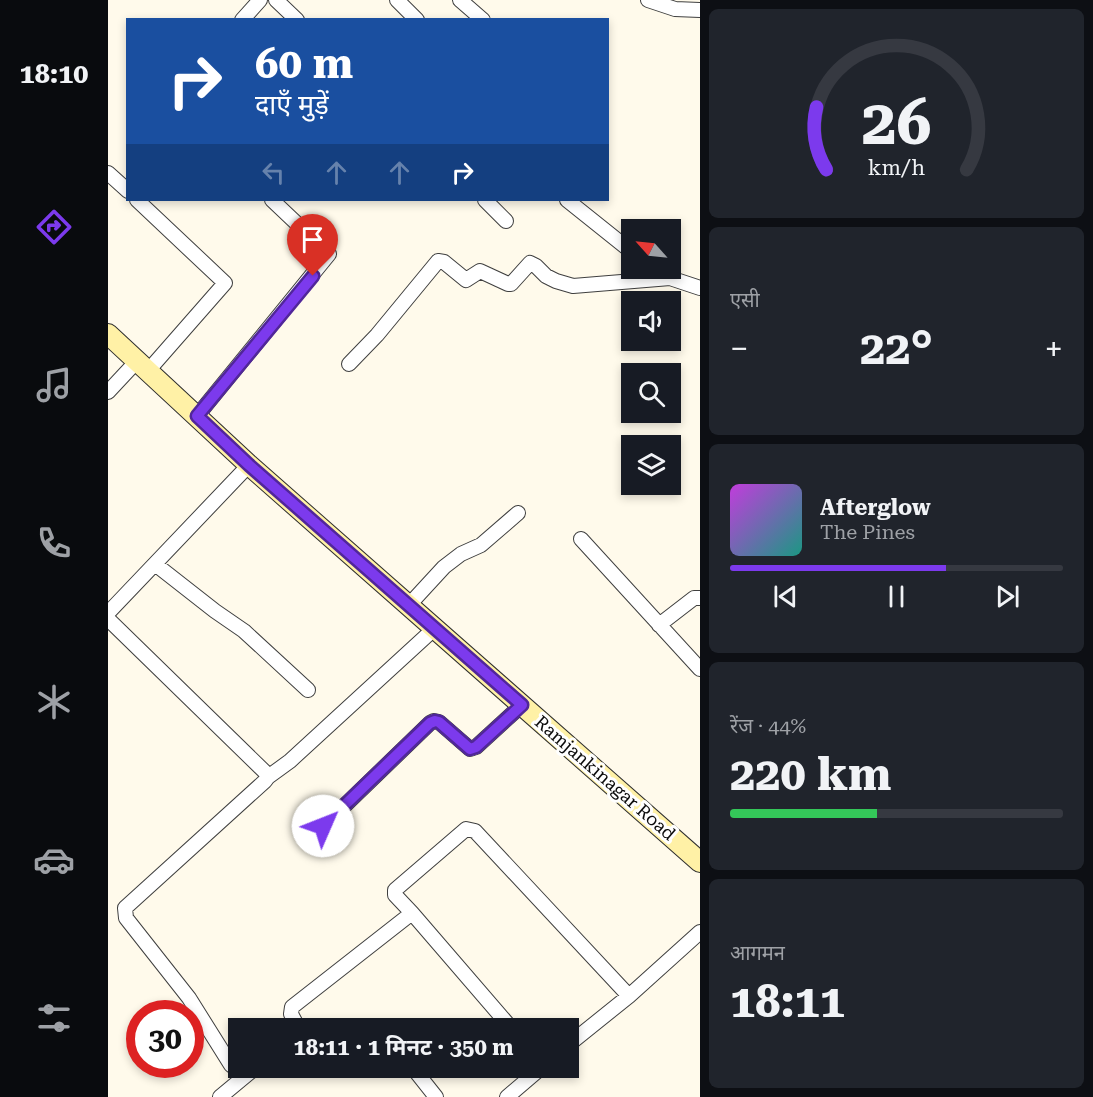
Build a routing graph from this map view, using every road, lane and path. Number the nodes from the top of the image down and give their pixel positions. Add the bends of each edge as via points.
1 (260, 0) edge
2 (276, 0) edge
3 (397, 0) edge
4 (460, 0) edge
5 (648, 0) edge
6 (700, 10) edge
7 (244, 18) edge
8 (295, 18) edge
9 (415, 18) edge
10 (481, 18) edge
11 (108, 173) edge
12 (126, 189) edge
13 (138, 201) edge
14 (273, 201) edge
15 (486, 201) edge
16 (568, 201) edge
17 (506, 221) dead end
18 (621, 243) edge
19 (663, 279) edge
20 (673, 279) edge
21 (700, 288) edge
22 (108, 334) edge
23 (349, 364) dead end
24 (141, 367) junction
25 (108, 392) edge
26 (197, 416) junction
27 (249, 465) junction
28 (518, 513) dead end
29 (581, 539) dead end
30 (155, 564) junction
31 (700, 598) edge
32 (409, 605) junction
33 (108, 613) edge
34 (108, 619) edge
35 (659, 625) junction
36 (435, 628) junction
37 (700, 669) edge
38 (308, 690) dead end
39 (522, 705) junction
40 (268, 777) junction
41 (308, 841) dead end
42 (700, 862) edge
43 (412, 913) junction
44 (700, 932) edge
45 (629, 996) junction
46 (293, 1018) edge
47 (503, 1018) edge
48 (579, 1036) edge
49 (228, 1060) edge
50 (243, 1078) edge
51 (421, 1078) edge
52 (529, 1078) edge
53 (220, 1097) edge
54 (436, 1097) edge
55 (507, 1097) edge

1 - 7 street
2 - 8 street
3 - 9 street
4 - 10 street
5 - 6 street via 675,9
11 - 12 street
13 - 24 street via 225,283
14 - 26 street via 329,254
15 - 17 street
16 - 18 street
19 - 23 street via 573,286 546,276 530,263 508,284 480,271 466,280 438,261
20 - 21 street
22 - 24 street, Ramjankinagar Road
24 - 25 street
24 - 26 street, Ramjankinagar Road
26 - 27 street, Ramjankinagar Road
27 - 30 street
27 - 32 street, Ramjankinagar Road
28 - 32 street via 481,545 444,567
29 - 35 street
30 - 33 street
30 - 38 street via 244,631
31 - 35 street via 694,598
32 - 36 street, Ramjankinagar Road
34 - 40 street
35 - 37 street
36 - 39 street, Ramjankinagar Road
36 - 40 street
39 - 41 street via 470,749 439,722 430,723
39 - 42 street, Ramjankinagar Road
40 - 49 street via 125,908 126,918 189,998
43 - 45 street via 395,890 466,829 471,829
43 - 46 street via 292,1007
43 - 47 street
44 - 45 street
45 - 48 street
50 - 53 street
51 - 54 street
52 - 55 street

